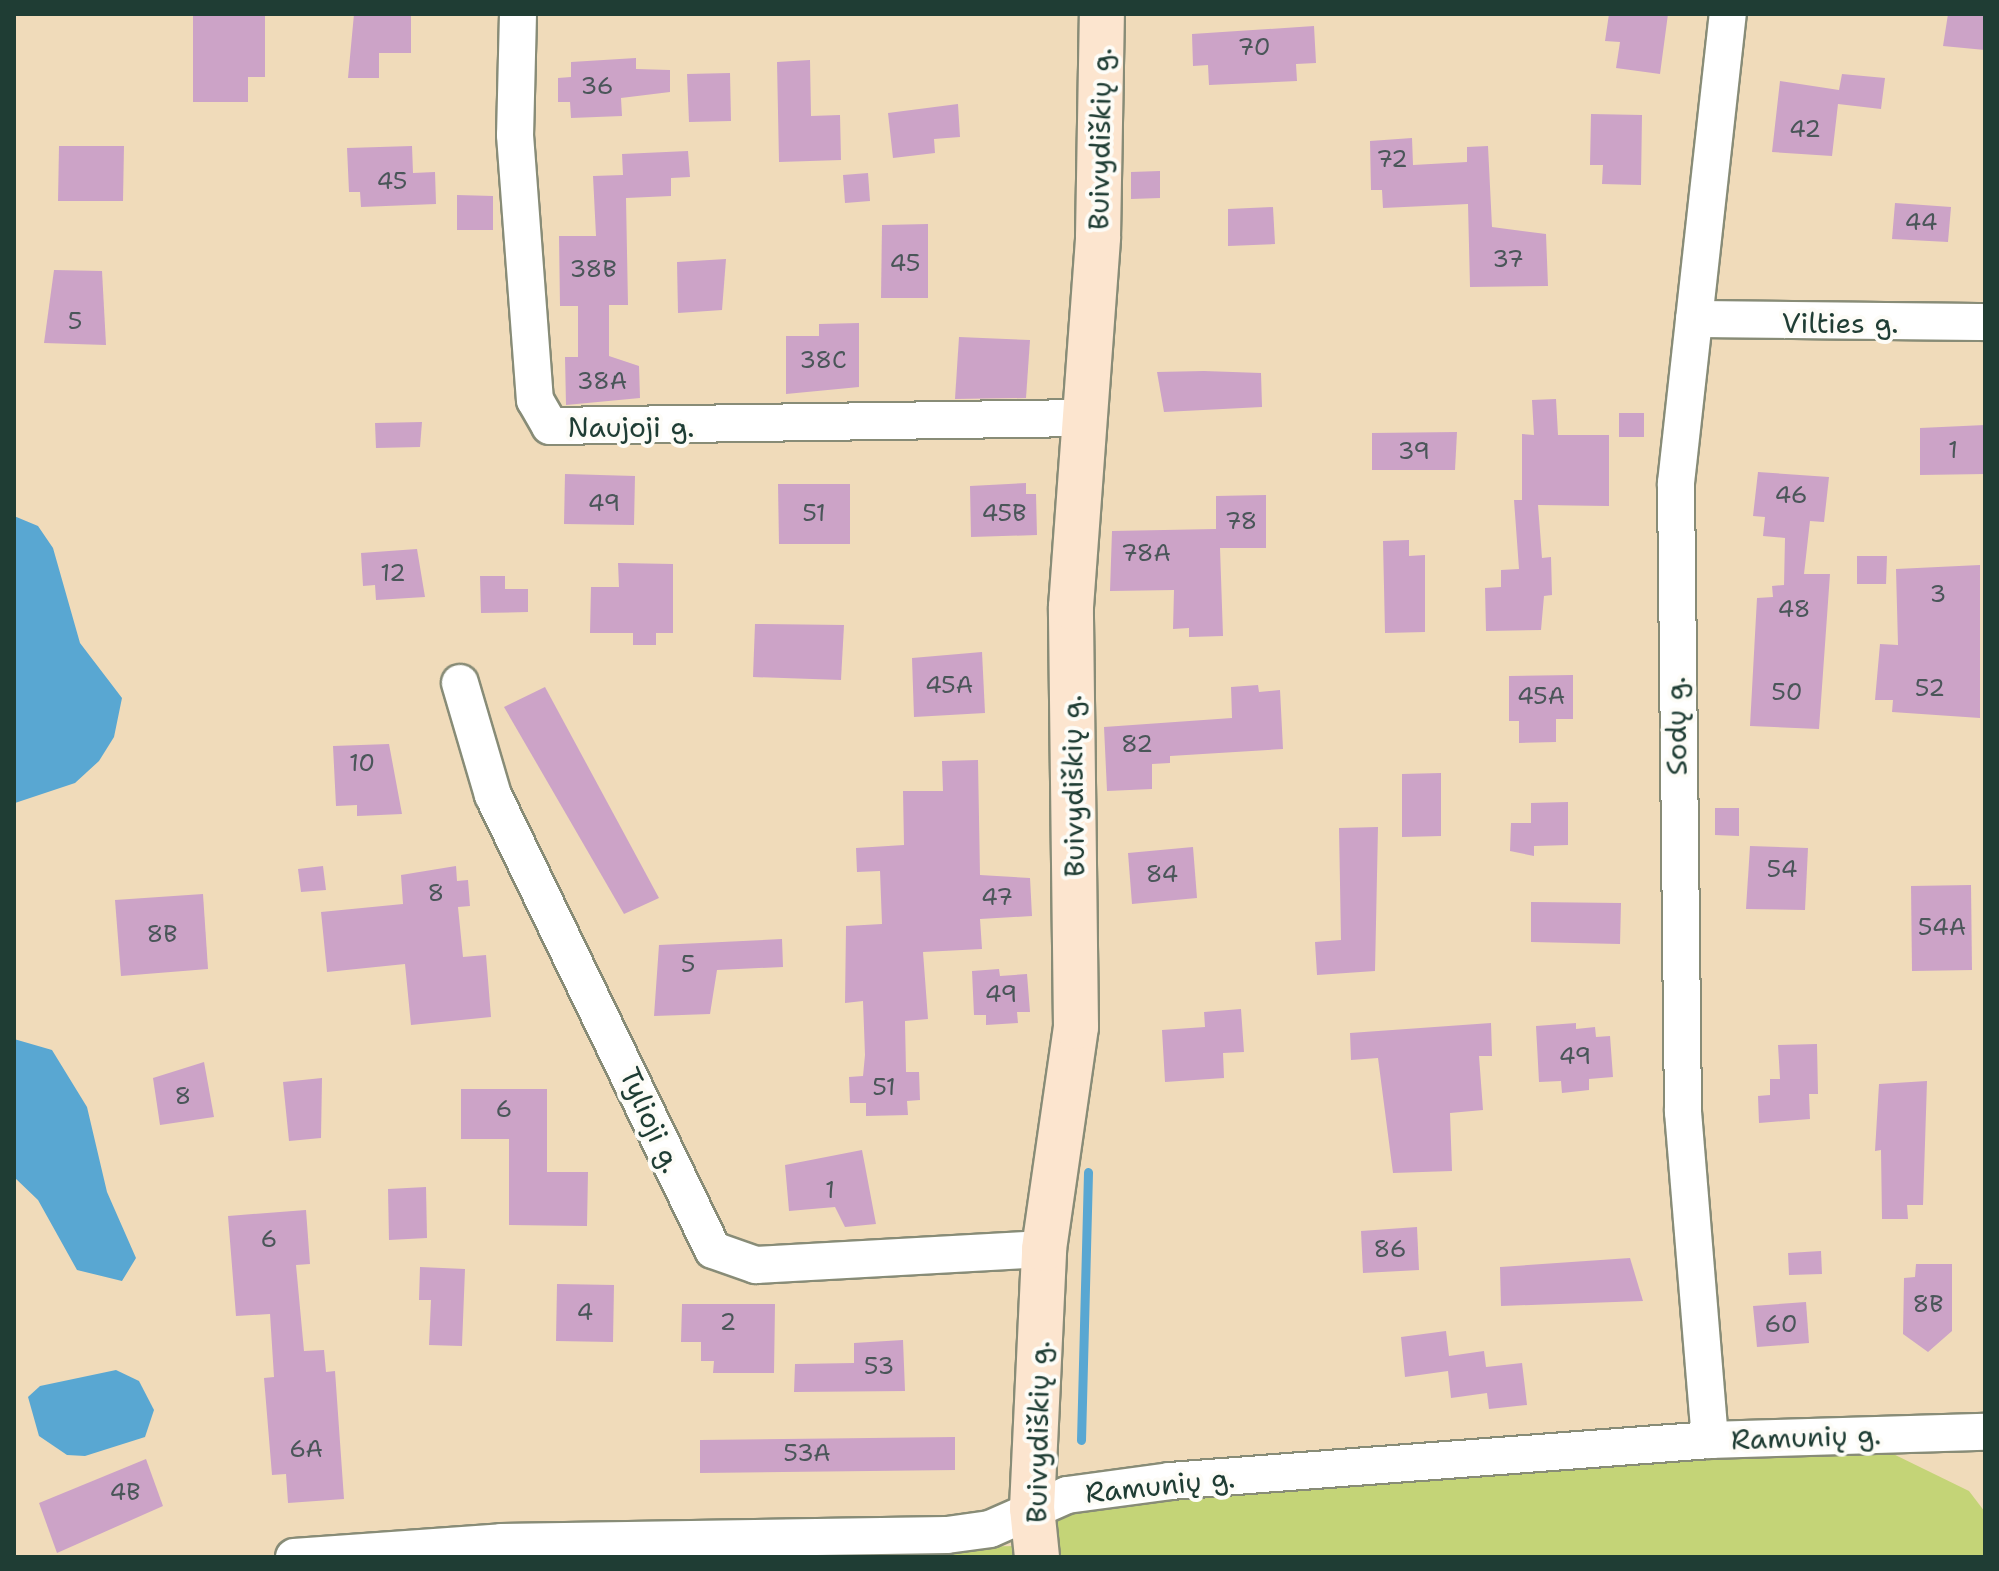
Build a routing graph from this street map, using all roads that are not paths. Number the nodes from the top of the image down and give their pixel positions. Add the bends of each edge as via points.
1 (518, 14) edge
2 (1102, 14) edge
3 (1728, 14) edge
4 (1694, 319) junction
5 (1985, 322) edge
6 (1081, 418) junction
7 (460, 683) dead end
8 (1044, 1249) junction
9 (1985, 1432) edge
10 (1710, 1440) junction
11 (1032, 1508) junction
12 (987, 1543) edge
13 (294, 1557) edge
14 (1037, 1557) edge

1 - 6 street, Naujoji g. via 515,135 535,400 550,426
2 - 6 main road, Buivydiškių g. via 1098,237
3 - 4 street, Sodų g.
4 - 5 street, Vilties g.
4 - 10 street, Sodų g. via 1676,483 1675,651 1683,1112
6 - 8 main road, Buivydiškių g. via 1071,607 1076,1027
7 - 8 street, Tylioji g. via 493,795 713,1250 756,1265
8 - 11 main road, Buivydiškių g.
9 - 10 street, Ramunių g.
10 - 11 street, Ramunių g. via 1128,1485
11 - 12 street, Ramunių g.
11 - 14 main road, Buivydiškių g.
12 - 13 street, Ramunių g. via 501,1542

